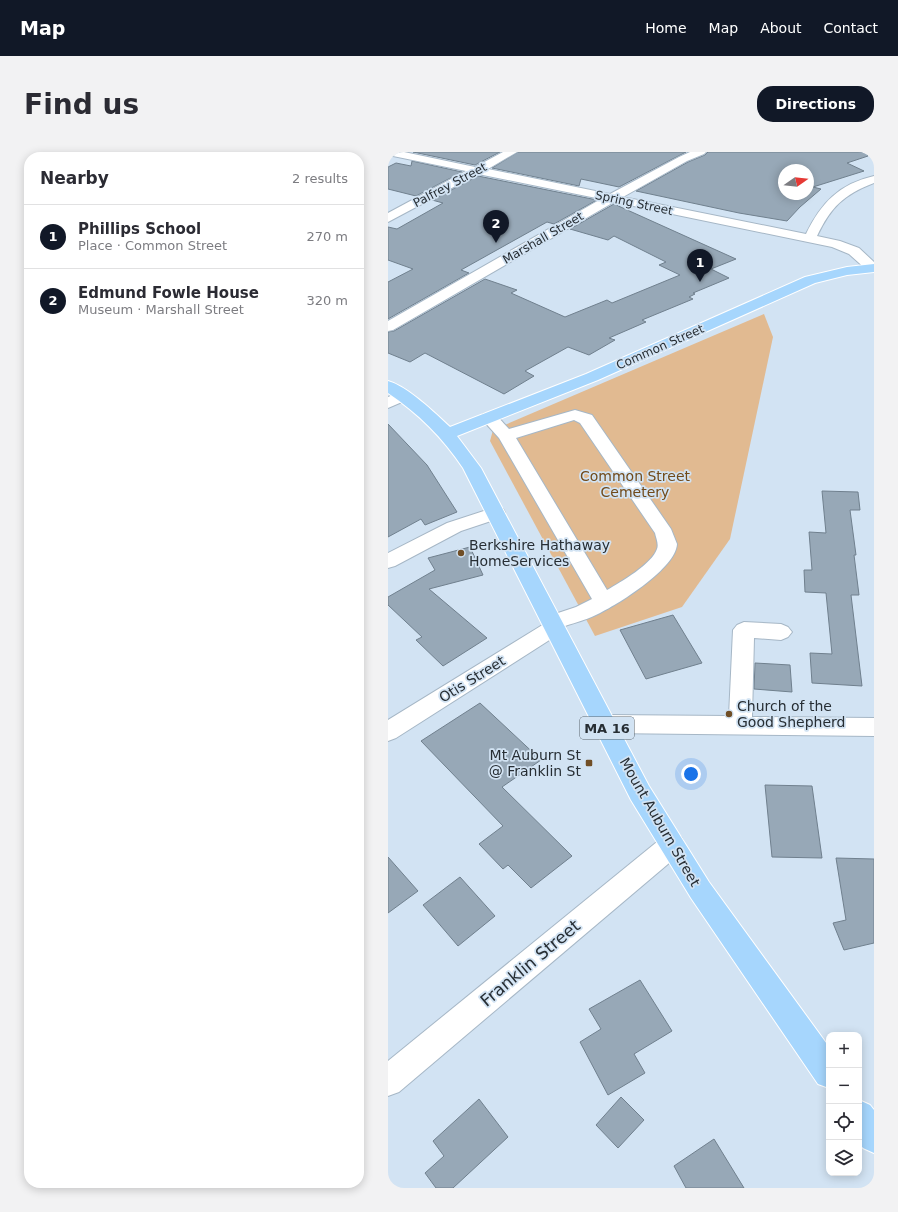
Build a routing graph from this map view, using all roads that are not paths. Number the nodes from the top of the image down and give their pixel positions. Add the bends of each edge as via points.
1 (388, 152) edge
2 (511, 152) edge
3 (700, 152) edge
4 (405, 154) edge
5 (477, 171) junction
6 (874, 179) edge
7 (612, 198) junction
8 (388, 218) edge
9 (810, 238) junction
10 (874, 268) edge
11 (388, 327) edge
12 (393, 395) edge
13 (489, 418) junction
14 (448, 434) junction
15 (506, 436) junction
16 (496, 513) junction
17 (388, 561) edge
18 (604, 602) junction
19 (554, 624) junction
20 (781, 632) dead end
21 (605, 724) junction
22 (740, 726) junction
23 (874, 727) edge
24 (388, 732) edge
25 (672, 845) junction
26 (826, 1069) edge
27 (388, 1081) edge

1 - 4 street, Spring Street
2 - 5 street, Palfrey Street
3 - 7 street, Marshall Street
4 - 5 street, Spring Street
5 - 7 street, Spring Street
5 - 8 street, Palfrey Street
6 - 9 street via 831,202 819,218
7 - 9 street, Spring Street
7 - 11 street, Marshall Street
9 - 10 street, Spring Street via 846,247
10 - 13 main road, Common Street via 847,271 810,280 636,358
12 - 14 main road, Mount Auburn Street / MA 16 via 429,416
13 - 14 main road, Common Street
13 - 15 street
14 - 16 main road, Mount Auburn Street / MA 16 via 472,468
15 - 18 street
15 - 18 street, Otis Street via 570,416 586,419 664,533 667,549 656,565
16 - 17 street via 454,527
16 - 19 main road, Mount Auburn Street / MA 16
18 - 19 street, Otis Street
19 - 21 main road, Mount Auburn Street / MA 16
19 - 24 street, Otis Street
20 - 22 street via 744,630
21 - 22 street
21 - 25 main road, Mount Auburn Street / MA 16 via 640,793
22 - 23 street
25 - 26 main road, Mount Auburn Street / MA 16 via 704,896
25 - 27 street, Franklin Street

